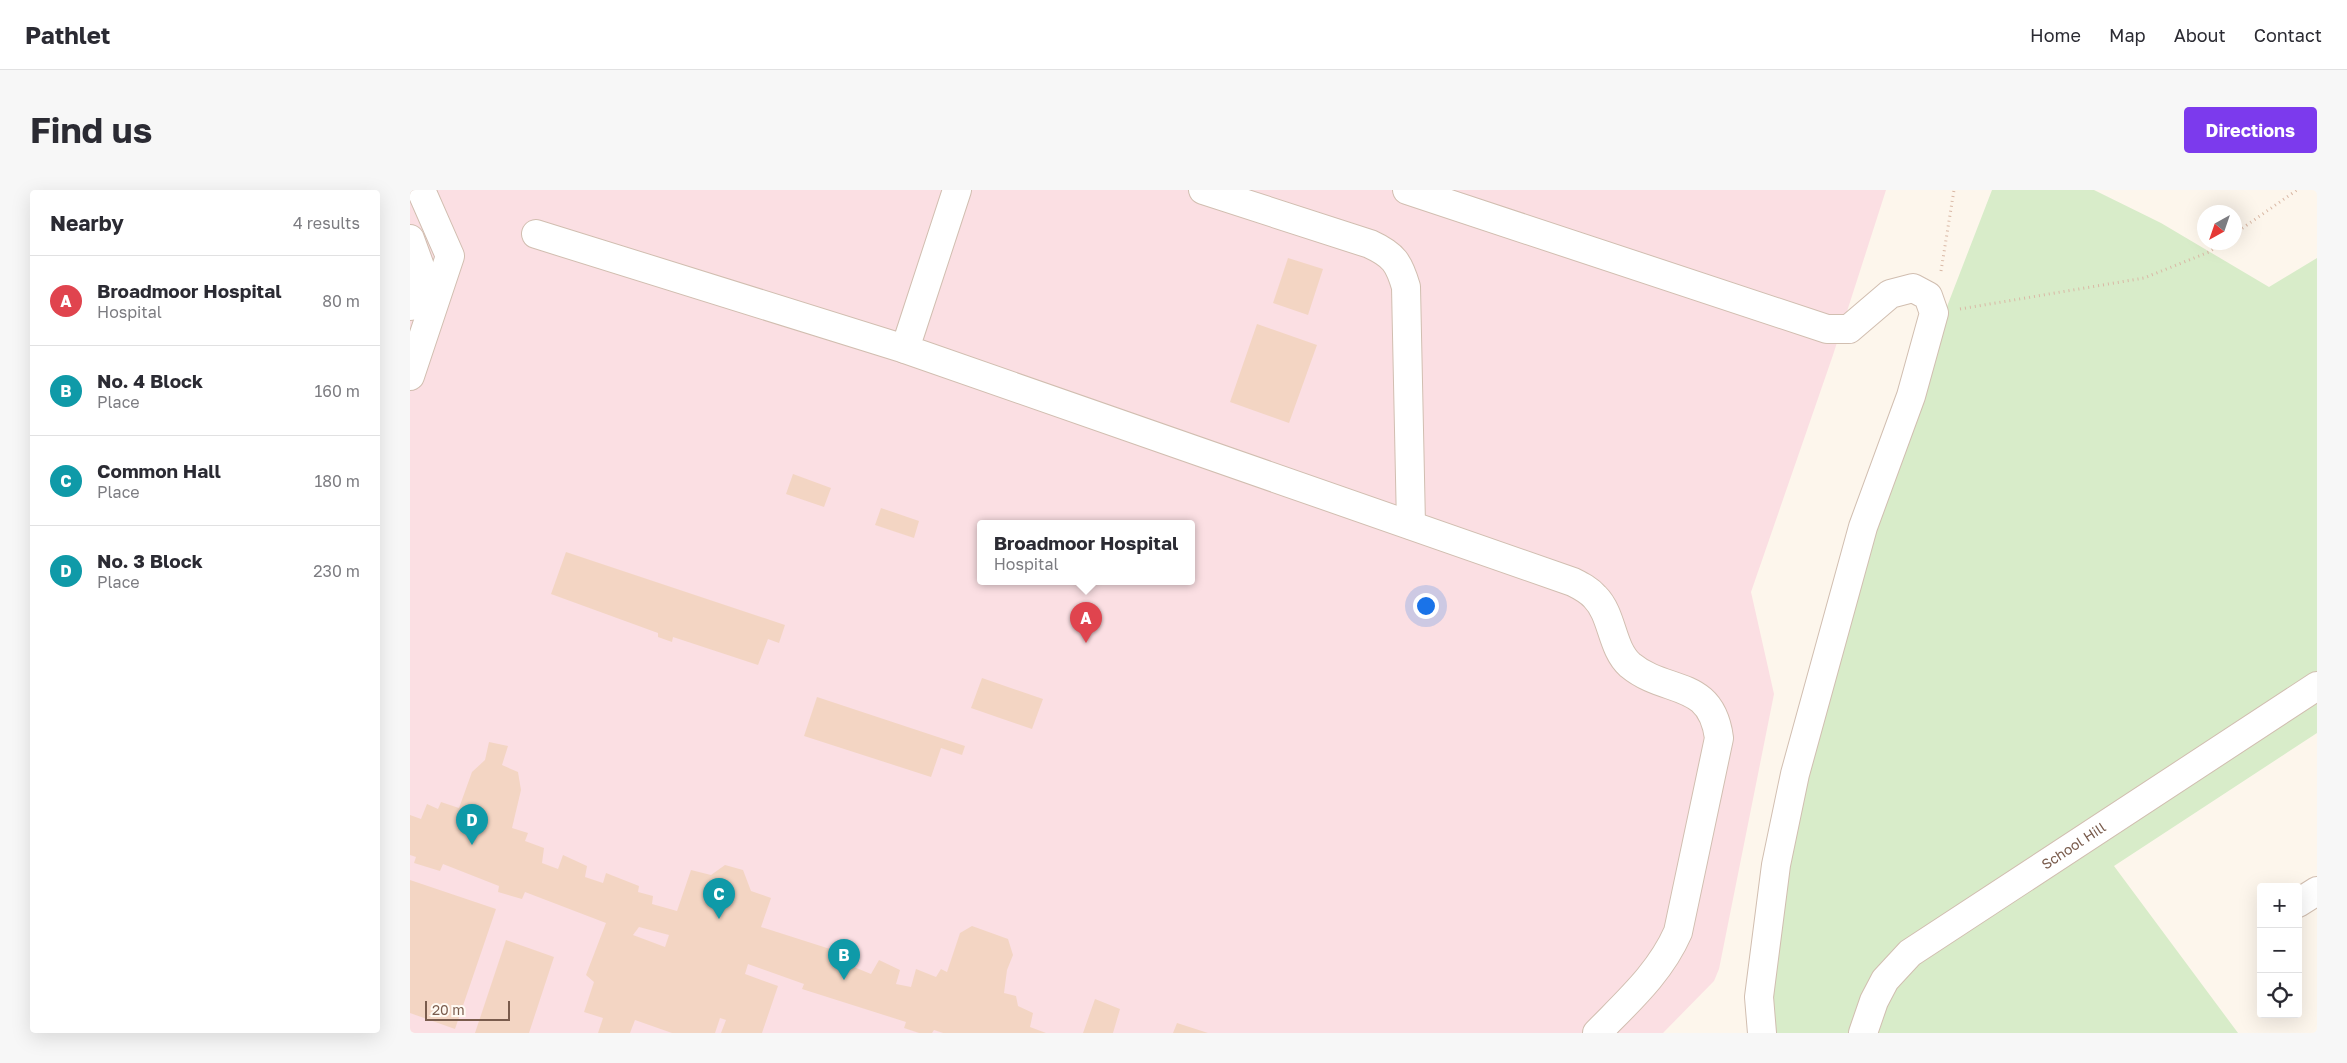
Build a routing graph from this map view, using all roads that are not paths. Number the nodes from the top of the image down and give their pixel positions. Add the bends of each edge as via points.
1 (421, 190) edge
2 (957, 190) edge
3 (1203, 190) edge
4 (1407, 190) edge
5 (536, 234) dead end
6 (410, 239) edge
7 (410, 306) edge
8 (905, 349) junction
9 (410, 376) edge
10 (1411, 526) junction
11 (2317, 686) edge
12 (2317, 891) edge
13 (2302, 900) edge
14 (1597, 1033) edge
15 (1762, 1033) edge
16 (1863, 1033) edge

1 - 9 street via 450,256
2 - 8 street
3 - 10 street via 1370,244 1394,259 1406,288
4 - 15 street via 1827,330 1849,329 1890,294 1913,288 1928,296 1934,313 1911,396 1863,527 1795,774 1776,865 1759,997
5 - 8 street
6 - 7 street via 422,272
8 - 10 street
10 - 14 street via 1573,582 1587,590 1604,609 1628,663 1645,674 1694,694 1707,704 1717,720 1719,738 1678,932 1669,953 1652,976
11 - 16 street, School Hill via 1910,953 1884,980
12 - 13 street

